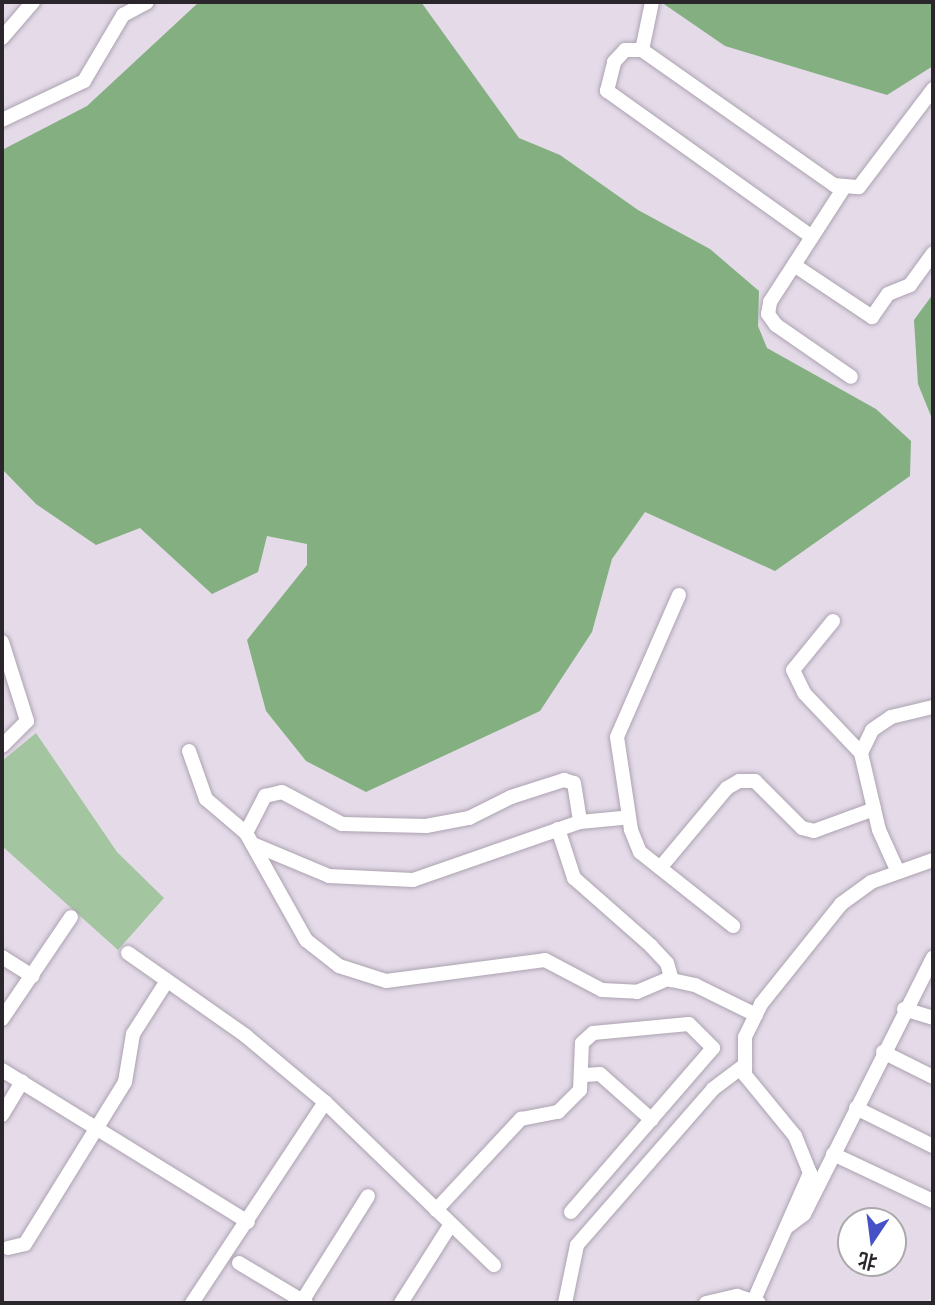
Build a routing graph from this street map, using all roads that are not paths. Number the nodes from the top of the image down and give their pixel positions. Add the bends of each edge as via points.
1 (33, 2) edge
2 (147, 2) edge
3 (652, 2) edge
4 (2, 38) edge
5 (642, 50) junction
6 (933, 89) edge
7 (918, 104) junction
8 (933, 108) edge
9 (2, 120) edge
10 (845, 186) junction
11 (812, 237) junction
12 (933, 253) edge
13 (794, 264) junction
14 (851, 377) dead end
15 (679, 595) dead end
16 (833, 621) dead end
17 (2, 642) edge
18 (933, 707) edge
19 (2, 746) edge
20 (189, 751) dead end
21 (861, 753) junction
22 (874, 809) junction
23 (622, 818) dead end
24 (580, 822) junction
25 (558, 829) junction
26 (251, 839) junction
27 (933, 860) edge
28 (660, 868) junction
29 (898, 872) junction
30 (71, 917) dead end
31 (733, 926) dead end
32 (128, 953) dead end
33 (2, 957) edge
34 (933, 958) edge
35 (33, 976) junction
36 (672, 980) junction
37 (165, 984) junction
38 (904, 1009) junction
39 (756, 1015) junction
40 (933, 1018) edge
41 (2, 1019) edge
42 (883, 1052) junction
43 (745, 1065) junction
44 (2, 1070) edge
45 (585, 1075) junction
46 (933, 1077) edge
47 (22, 1083) junction
48 (325, 1102) junction
49 (856, 1108) junction
50 (2, 1115) edge
51 (652, 1119) junction
52 (96, 1129) junction
53 (933, 1146) edge
54 (833, 1154) junction
55 (368, 1196) dead end
56 (933, 1201) edge
57 (436, 1210) junction
58 (571, 1212) dead end
59 (248, 1222) junction
60 (451, 1224) junction
61 (786, 1228) junction
62 (4, 1250) edge
63 (239, 1263) dead end
64 (494, 1265) dead end
65 (303, 1302) edge
66 (757, 1302) edge
67 (192, 1303) edge
68 (401, 1303) edge
69 (565, 1303) edge
70 (706, 1303) edge

1 - 4 street
2 - 9 street via 123,15 83,81
3 - 5 street
5 - 10 street via 834,186
5 - 11 street via 625,50 614,62 607,91
6 - 7 street
7 - 8 street
7 - 10 street via 859,187
10 - 11 street
11 - 13 street
12 - 13 street via 910,285 888,294 872,317
13 - 14 street via 768,314 775,325
15 - 28 street via 617,737 631,830 640,852
16 - 21 street via 793,670 804,692
17 - 19 street via 27,721
18 - 21 street via 891,717 872,730
20 - 26 street via 206,799
21 - 22 street
22 - 28 street via 814,831 802,828 755,781 739,781 727,788
22 - 29 street
23 - 24 street
24 - 25 street
24 - 26 street via 574,783 564,780 511,797 469,818 426,826 342,824 282,792 265,796
25 - 26 street via 412,880 329,876
25 - 36 street via 574,878 650,946 667,964
26 - 36 street via 306,940 351,970 386,981 545,960 602,990 637,992
27 - 29 street
28 - 31 street
29 - 39 street via 872,882 841,904
30 - 35 street
32 - 37 street
33 - 35 street
34 - 38 street
35 - 41 street
36 - 39 street
37 - 48 street via 246,1036
37 - 52 street via 133,1034 125,1082
38 - 40 street
38 - 42 street
39 - 43 street via 745,1037
42 - 46 street
42 - 49 street
43 - 61 street via 745,1075 809,1161 810,1173
43 - 69 street via 713,1089 577,1245
44 - 47 street
45 - 51 street via 600,1074
45 - 51 street via 580,1055 593,1033 689,1024 713,1048
45 - 57 street via 580,1090 558,1112 521,1119
47 - 50 street
47 - 52 street
48 - 57 street
48 - 59 street
49 - 53 street
49 - 54 street
51 - 58 street
52 - 59 street
52 - 62 street via 25,1244
54 - 56 street
54 - 61 street via 804,1214
55 - 65 street
57 - 60 street
59 - 67 street
60 - 64 street
60 - 68 street
61 - 66 street
63 - 65 street
66 - 70 street via 737,1296

